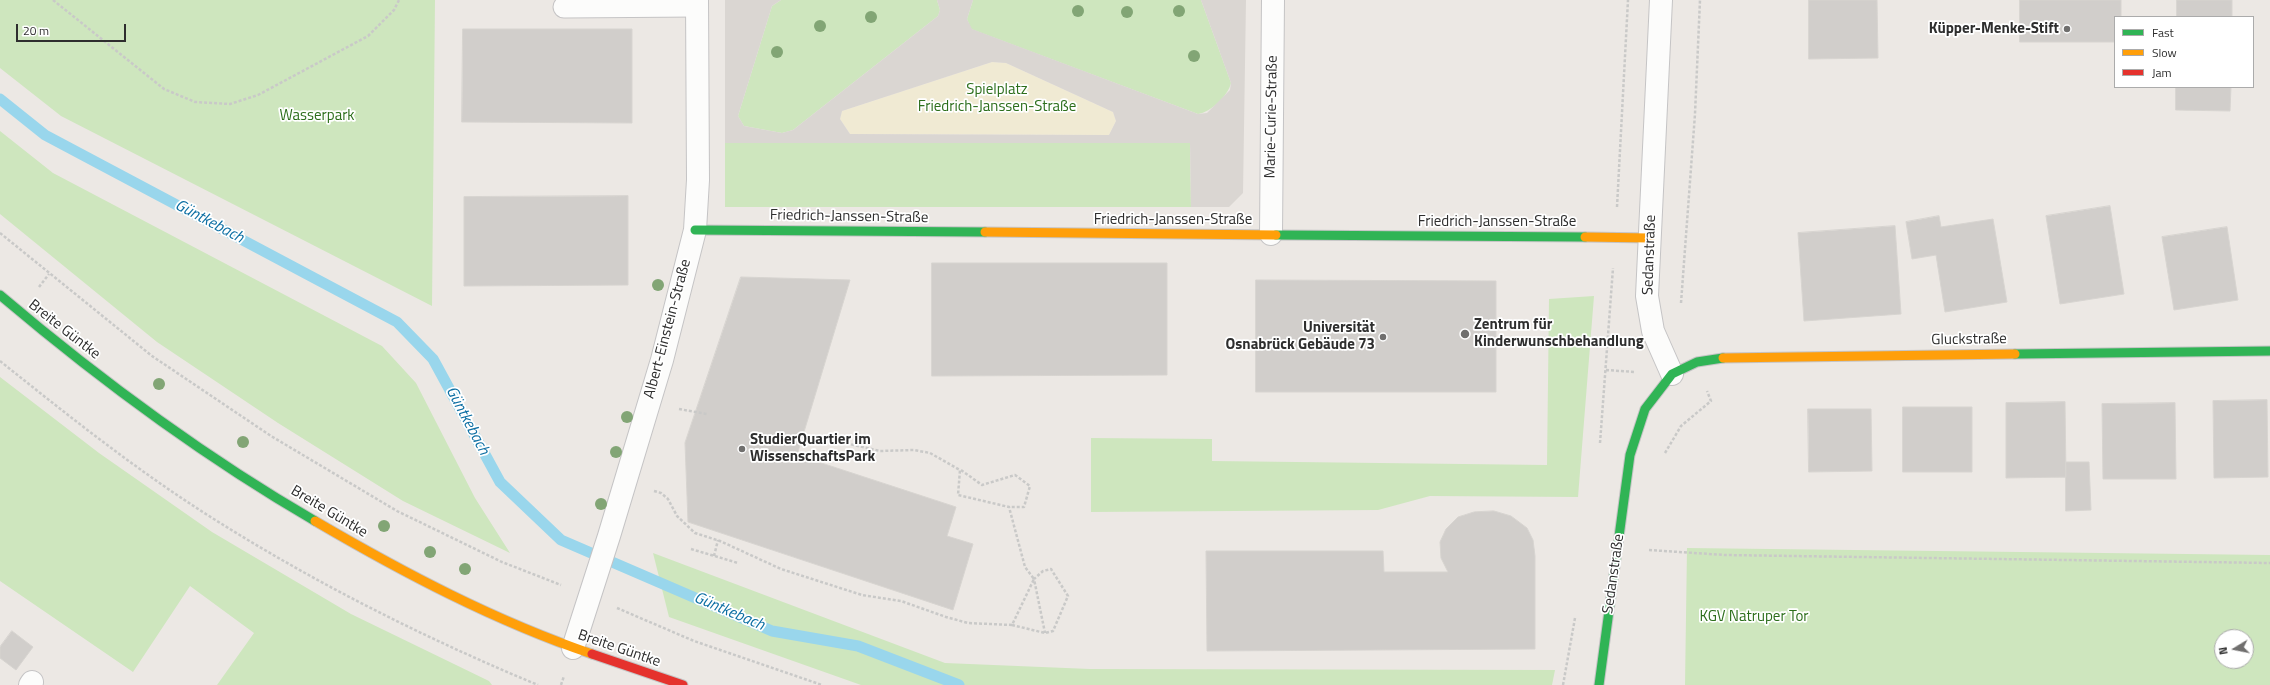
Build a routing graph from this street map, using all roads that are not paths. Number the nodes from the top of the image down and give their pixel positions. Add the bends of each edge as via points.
1 (1273, 0) edge
2 (1661, 0) edge
3 (698, 3) edge
4 (564, 7) dead end
5 (695, 230) junction
6 (1271, 234) junction
7 (1650, 238) junction
8 (0, 296) edge
9 (2270, 351) edge
10 (1672, 374) junction
11 (573, 648) junction
12 (682, 685) edge
13 (1599, 685) edge

1 - 6 street, Marie-Curie-Straße
2 - 7 street, Sedanstraße
3 - 4 lane
3 - 5 street, Albert-Einstein-Straße via 698,180
5 - 6 street, Friedrich-Janssen-Straße
5 - 11 street, Albert-Einstein-Straße via 662,360
6 - 7 street, Friedrich-Janssen-Straße
7 - 10 street, Sedanstraße via 1646,296 1653,331
8 - 11 street, Breite Güntke via 132,402 245,479 375,556 482,611
9 - 10 street, Gluckstraße via 1731,357 1697,362
10 - 13 street, Sedanstraße via 1646,409 1630,455
11 - 12 street, Breite Güntke

